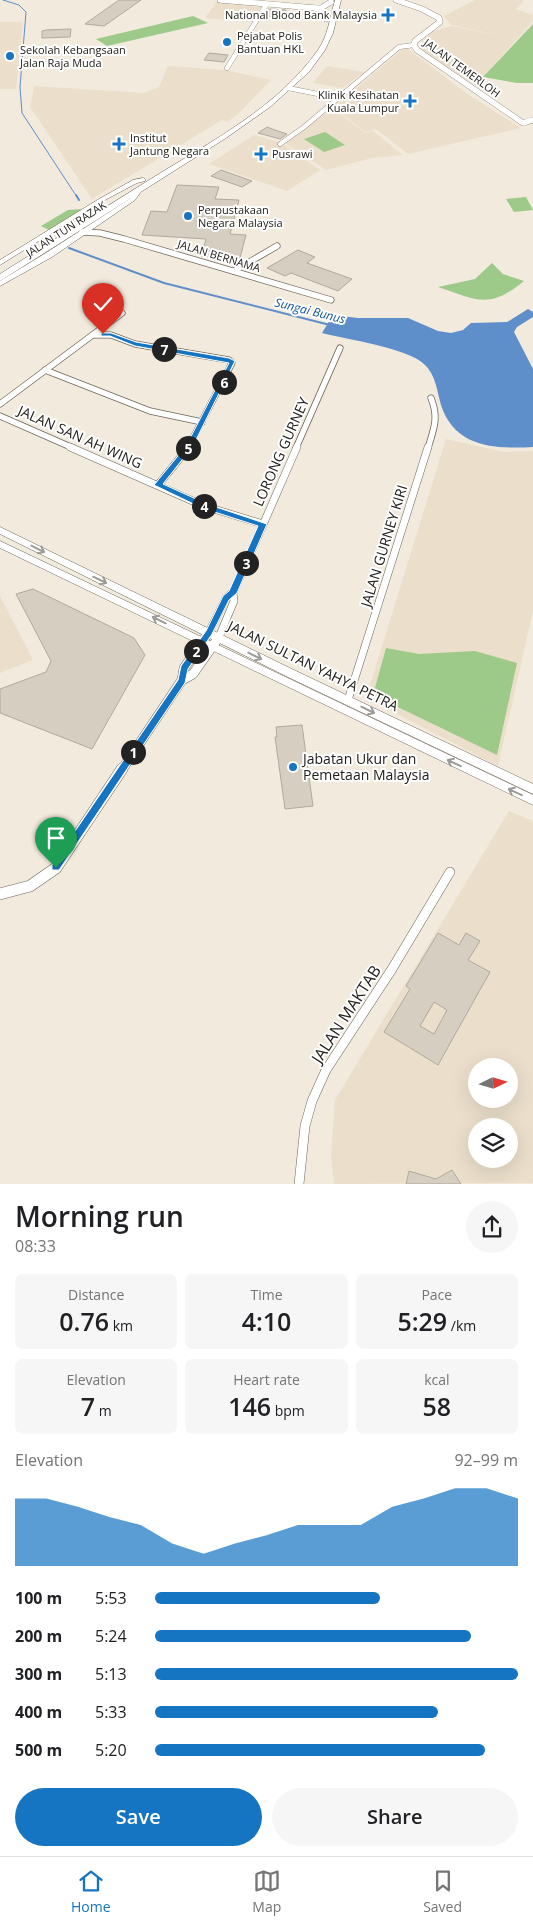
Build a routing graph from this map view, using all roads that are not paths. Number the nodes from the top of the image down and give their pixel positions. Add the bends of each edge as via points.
1 (220, 0) edge
2 (250, 0) edge
3 (396, 0) edge
4 (242, 1) edge
5 (333, 1) edge
6 (257, 4) junction
7 (266, 5) junction
8 (412, 6) junction
9 (315, 8) junction
10 (326, 19) junction
11 (433, 23) junction
12 (414, 45) junction
13 (227, 68) dead end
14 (288, 88) junction
15 (338, 98) junction
16 (533, 120) edge
17 (280, 144) dead end
18 (143, 180) junction
19 (140, 189) junction
20 (110, 204) junction
21 (93, 225) junction
22 (82, 232) junction
23 (100, 233) junction
24 (275, 248) dead end
25 (0, 263) edge
26 (234, 271) junction
27 (0, 272) edge
28 (0, 278) edge
29 (0, 284) edge
30 (331, 300) dead end
31 (122, 313) dead end
32 (94, 335) junction
33 (340, 348) dead end
34 (46, 370) junction
35 (432, 398) dead end
36 (0, 404) edge
37 (0, 416) edge
38 (202, 422) junction
39 (158, 485) junction
40 (263, 524) junction
41 (0, 530) edge
42 (0, 544) edge
43 (211, 639) junction
44 (348, 700) junction
45 (501, 780) junction
46 (533, 789) edge
47 (533, 800) edge
48 (450, 872) dead end
49 (0, 894) edge
50 (300, 1184) edge

1 - 4 street
2 - 6 street
3 - 8 street, JALAN TEMERLOH
4 - 6 street
5 - 9 street
5 - 10 main road, JALAN TUN RAZAK
5 - 14 main road, JALAN TUN RAZAK via 324,46
6 - 7 street
7 - 9 street
7 - 13 street
8 - 11 street, JALAN TEMERLOH via 428,15
8 - 11 street, JALAN TEMERLOH via 438,17 439,21
9 - 10 street via 324,12
10 - 18 main road, JALAN TUN RAZAK via 318,45 269,97 231,126
11 - 12 street, JALAN TEMERLOH
12 - 15 street via 400,47
12 - 16 street, JALAN TEMERLOH via 422,54 523,123
14 - 15 street
14 - 19 main road, JALAN TUN RAZAK via 236,128
15 - 17 street
18 - 20 main road, JALAN TUN RAZAK
18 - 25 main road, JALAN TUN RAZAK via 135,181 101,200
19 - 20 main road, JALAN TUN RAZAK
19 - 21 main road, JALAN TUN RAZAK via 134,199
20 - 27 main road, JALAN TUN RAZAK
20 - 28 main road, JALAN TUN RAZAK
21 - 22 main road, JALAN TUN RAZAK
21 - 23 street via 94,230
22 - 23 street, JALAN BERNAMA
22 - 29 main road, JALAN TUN RAZAK
23 - 26 street, JALAN BERNAMA
24 - 26 street
26 - 30 street, JALAN BERNAMA
31 - 32 street
32 - 34 street
32 - 38 street via 111,334 135,344 232,362
33 - 40 street, LORONG GURNEY
34 - 36 street
34 - 38 street via 152,412
35 - 44 street, JALAN GURNEY KIRI via 436,422
37 - 39 street, JALAN SAN AH WING
38 - 39 street via 184,455
39 - 40 street, JALAN SAN AH WING via 204,506
40 - 43 street, LORONG GURNEY via 233,593 234,601
41 -> 43 main road, JALAN SULTAN YAHYA PETRA
43 -> 42 main road, JALAN SULTAN YAHYA PETRA
43 -> 44 main road, JALAN SULTAN YAHYA PETRA
45 -> 43 main road, JALAN SULTAN YAHYA PETRA
43 - 49 street via 193,674 182,680 56,868 35,885
44 -> 45 main road, JALAN SULTAN YAHYA PETRA
45 - 46 main road, JALAN SULTAN YAHYA PETRA
47 -> 45 main road, JALAN SULTAN YAHYA PETRA
48 - 50 street, JALAN MAKTAB via 326,1070 305,1126

